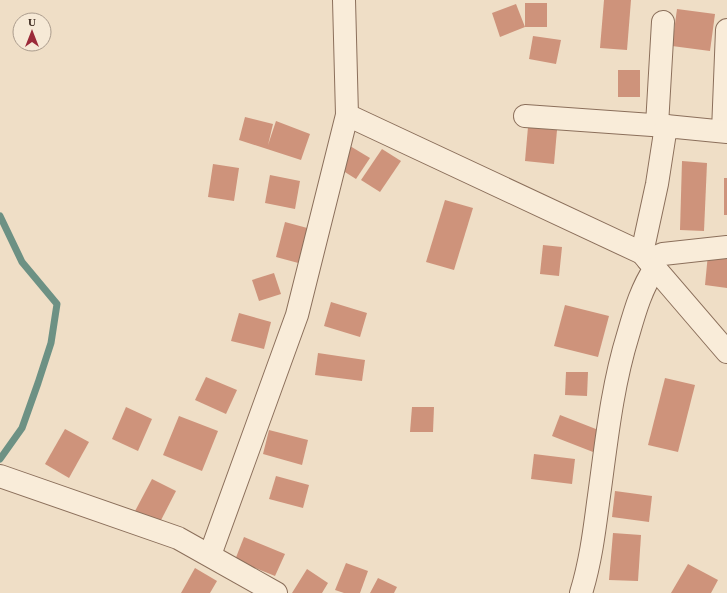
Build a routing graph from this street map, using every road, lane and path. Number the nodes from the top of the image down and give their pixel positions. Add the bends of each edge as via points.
1 (344, 0) edge
2 (663, 22) dead end
3 (727, 30) edge
4 (347, 115) junction
5 (525, 116) dead end
6 (662, 126) junction
7 (725, 131) edge
8 (727, 247) edge
9 (649, 260) junction
10 (727, 352) edge
11 (0, 476) edge
12 (210, 555) junction
13 (276, 593) edge
14 (580, 593) edge

1 - 4 street
2 - 6 street
3 - 7 street
4 - 9 street
4 - 12 street via 297,315
5 - 6 street
6 - 7 street
6 - 9 street
8 - 9 street via 663,254
9 - 10 street
9 - 14 street via 623,350 610,414 592,542
11 - 12 street via 178,538
12 - 13 street

